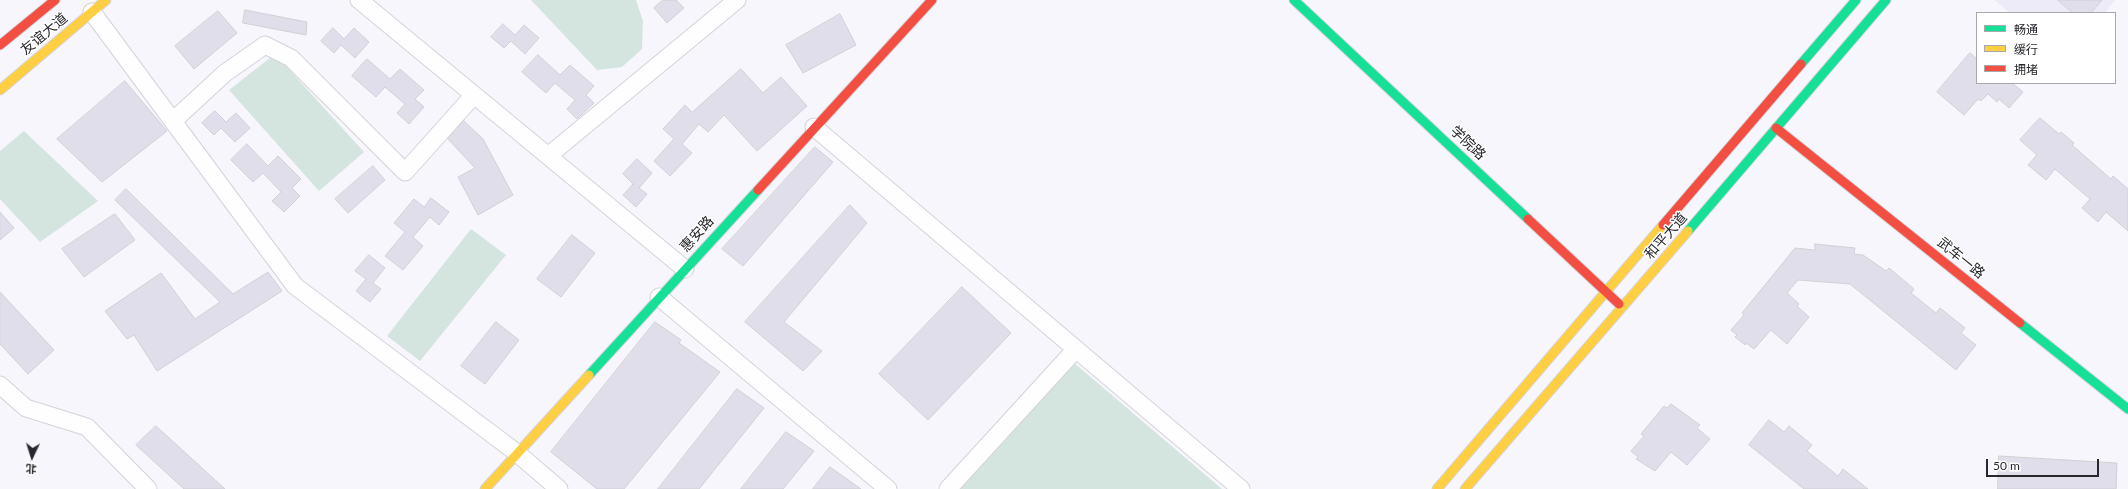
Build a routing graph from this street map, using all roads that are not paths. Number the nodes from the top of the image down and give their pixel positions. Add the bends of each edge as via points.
1 (55, 0) edge
2 (106, 0) edge
3 (359, 0) edge
4 (737, 0) edge
5 (932, 0) edge
6 (1294, 0) edge
7 (1856, 0) edge
8 (1886, 0) edge
9 (92, 12) junction
10 (0, 46) edge
11 (0, 90) edge
12 (474, 95) junction
13 (174, 121) junction
14 (814, 127) junction
15 (1776, 128) junction
16 (548, 156) junction
17 (685, 269) junction
18 (1607, 291) junction
19 (659, 297) junction
20 (1623, 307) junction
21 (1076, 349) junction
22 (0, 385) edge
23 (2128, 409) edge
24 (517, 453) junction
25 (148, 489) edge
26 (484, 489) edge
27 (559, 489) edge
28 (888, 489) edge
29 (948, 489) edge
30 (1241, 489) edge
31 (1437, 489) edge
32 (1465, 489) edge

1 - 10 street, 友谊大道
2 - 9 street, 友谊大道
3 - 12 street
4 - 16 street
5 - 14 street, 惠安路
6 - 18 street, 学院路
7 - 18 street, 和平大道
8 - 15 street, 和平大道
9 - 11 street, 友谊大道
9 - 13 street
12 - 13 street via 405,172 291,58 265,45 226,73
12 - 16 street
13 - 24 street via 296,286
14 - 17 street, 惠安路
14 - 21 street
15 - 20 street, 和平大道
15 - 23 street, 武车一路
16 - 17 street
17 - 19 street, 惠安路
18 - 20 street, 学院路
18 - 31 street, 和平大道
19 - 24 street, 惠安路
19 - 28 street
20 - 32 street, 和平大道
21 - 29 street
21 - 30 street
22 - 25 street via 26,408 87,427
24 - 26 street, 惠安路
24 - 27 street

